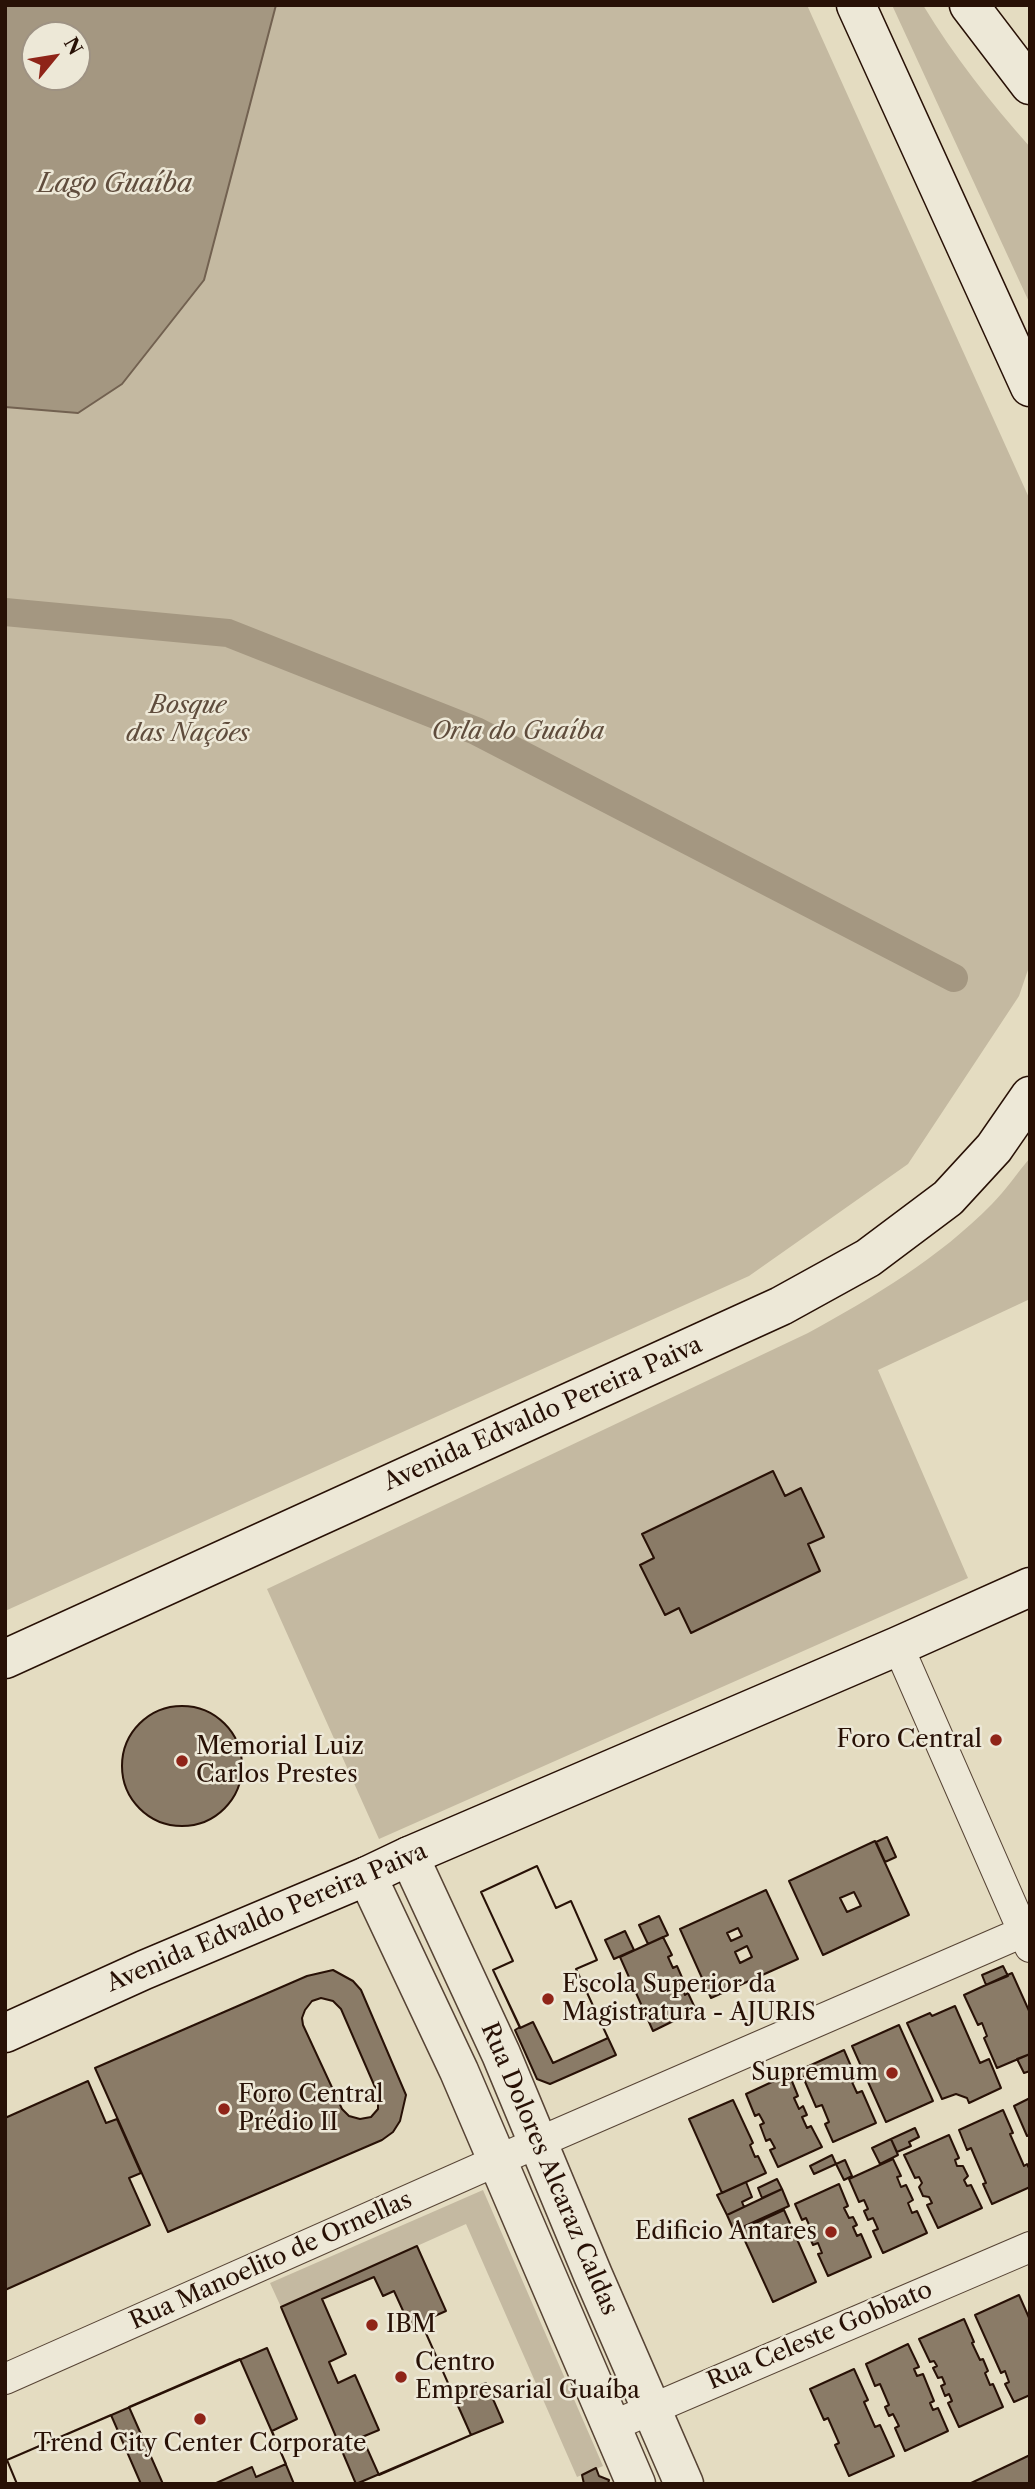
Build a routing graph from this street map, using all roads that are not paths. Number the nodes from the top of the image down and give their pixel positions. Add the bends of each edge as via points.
1 (856, 5) edge
2 (969, 5) edge
3 (1030, 85) edge
4 (1030, 387) edge
5 (1030, 1096) edge
6 (1030, 1587) edge
7 (898, 1646) junction
8 (5, 1659) edge
9 (409, 1856) junction
10 (367, 1876) junction
11 (1027, 1940) edge
12 (5, 2033) edge
13 (501, 2054) junction
14 (459, 2071) junction
15 (537, 2143) junction
16 (498, 2161) junction
17 (1030, 2247) edge
18 (5, 2379) edge
19 (650, 2409) junction
20 (610, 2427) junction
21 (636, 2484) edge
22 (684, 2484) edge

1 - 4 main road
2 - 3 main road
5 - 8 main road, Avenida Edvaldo Pereira Paiva via 994,1148 948,1198 857,1265 781,1306
6 - 7 main road, Avenida Edvaldo Pereira Paiva
7 - 9 main road, Avenida Edvaldo Pereira Paiva
7 - 11 street
9 - 10 main road, Avenida Edvaldo Pereira Paiva
9 - 13 main road, Rua Dolores Alcaraz Caldas
10 - 12 main road, Avenida Edvaldo Pereira Paiva
10 - 14 main road, Rua Dolores Alcaraz Caldas
11 - 15 street
13 - 14 main road
13 - 15 main road, Rua Dolores Alcaraz Caldas
14 - 16 main road, Rua Dolores Alcaraz Caldas
15 - 16 street, Rua Manoelito de Ornellas
15 - 19 main road, Rua Dolores Alcaraz Caldas
16 - 18 street, Rua Manoelito de Ornellas
16 - 20 main road, Rua Dolores Alcaraz Caldas
17 - 19 street, Rua Celeste Gobbato
19 - 20 street, Rua Celeste Gobbato
19 - 22 main road, Rua Dolores Alcaraz Caldas
20 - 21 main road, Rua Dolores Alcaraz Caldas

